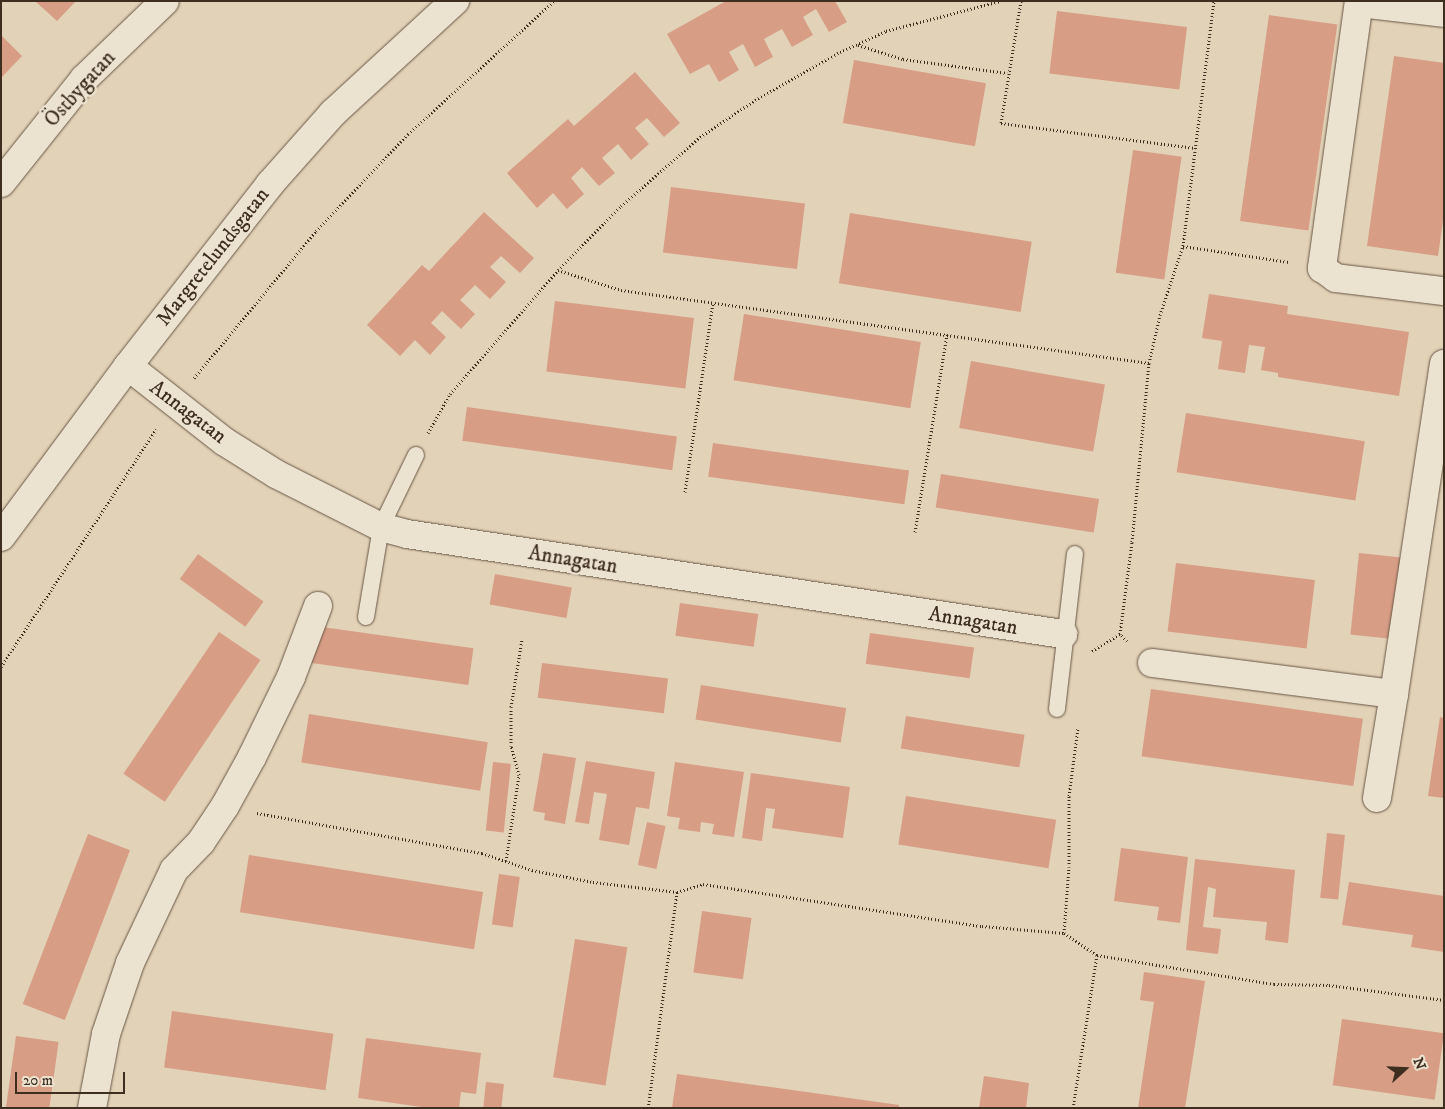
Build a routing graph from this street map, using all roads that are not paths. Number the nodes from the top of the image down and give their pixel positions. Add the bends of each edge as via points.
1 (165, 1) edge
2 (454, 1) edge
3 (1359, 2) edge
4 (1444, 13) edge
5 (1, 183) edge
6 (1444, 291) edge
7 (1444, 364) edge
8 (128, 366) junction
9 (416, 455) road end
10 (381, 527) junction
11 (1, 537) edge
12 (1075, 554) dead end
13 (318, 606) dead end
14 (366, 617) dead end
15 (1063, 634) junction
16 (1152, 663) road end
17 (1394, 694) junction
18 (1057, 709) road end
19 (1377, 798) dead end
20 (92, 1108) edge

1 - 5 street, Östbygatan via 84,79
2 - 8 street, Margretelundsgatan via 333,113 270,184
3 - 4 street
3 - 6 street via 1322,268 1336,278
7 - 17 street
8 - 10 street, Annagatan via 174,403 276,474
8 - 11 street, Margretelundsgatan
9 - 10 lane
10 - 14 lane
10 - 15 street, Annagatan via 407,534
12 - 15 lane
13 - 20 street via 291,677 225,806 201,842 174,870 130,963 106,1034
15 - 18 lane
16 - 17 street
17 - 19 street

